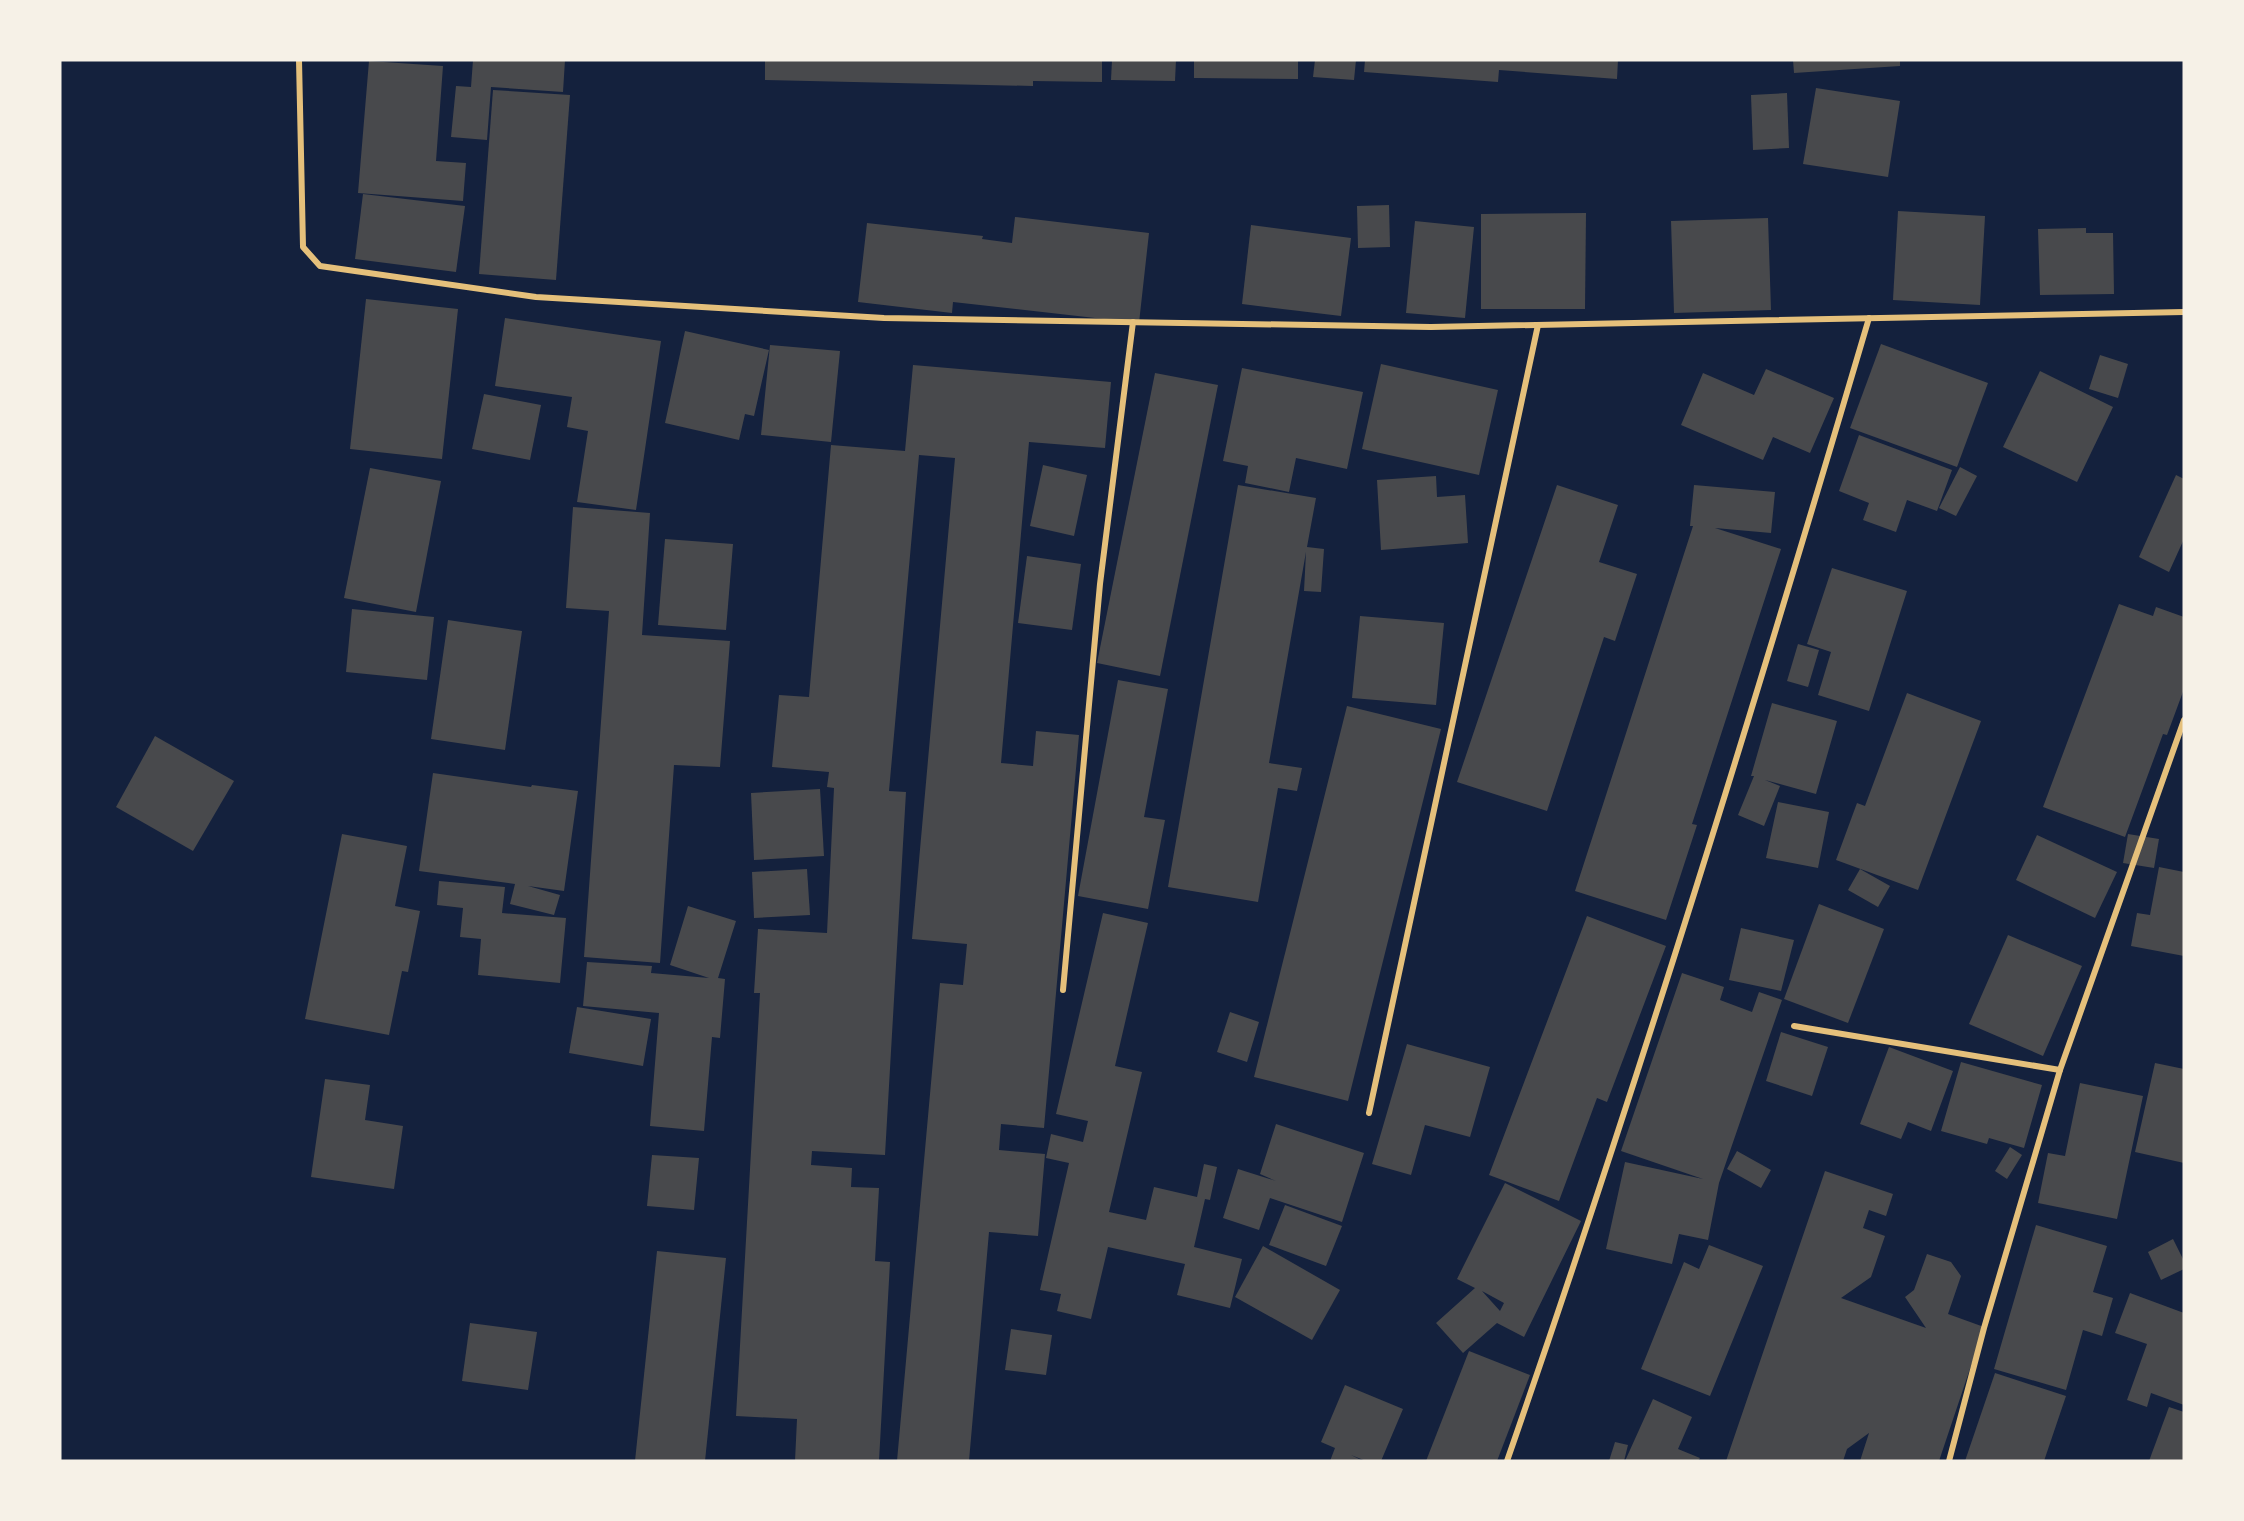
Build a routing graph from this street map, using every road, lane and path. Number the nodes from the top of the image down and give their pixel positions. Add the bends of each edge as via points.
1 (299, 60) edge
2 (2184, 312) edge
3 (1869, 318) junction
4 (1132, 322) junction
5 (1538, 325) junction
6 (2184, 720) edge
7 (1063, 990) dead end
8 (1794, 1026) dead end
9 (2060, 1070) junction
10 (1369, 1113) dead end
11 (1507, 1461) edge
12 (1949, 1461) edge

1 - 4 street via 303,247 320,266 536,297 884,318
2 - 3 street
3 - 5 street
3 - 11 street via 1790,588
4 - 5 street
4 - 7 street via 1100,584
5 - 10 street
6 - 9 street
8 - 9 street
9 - 12 street

